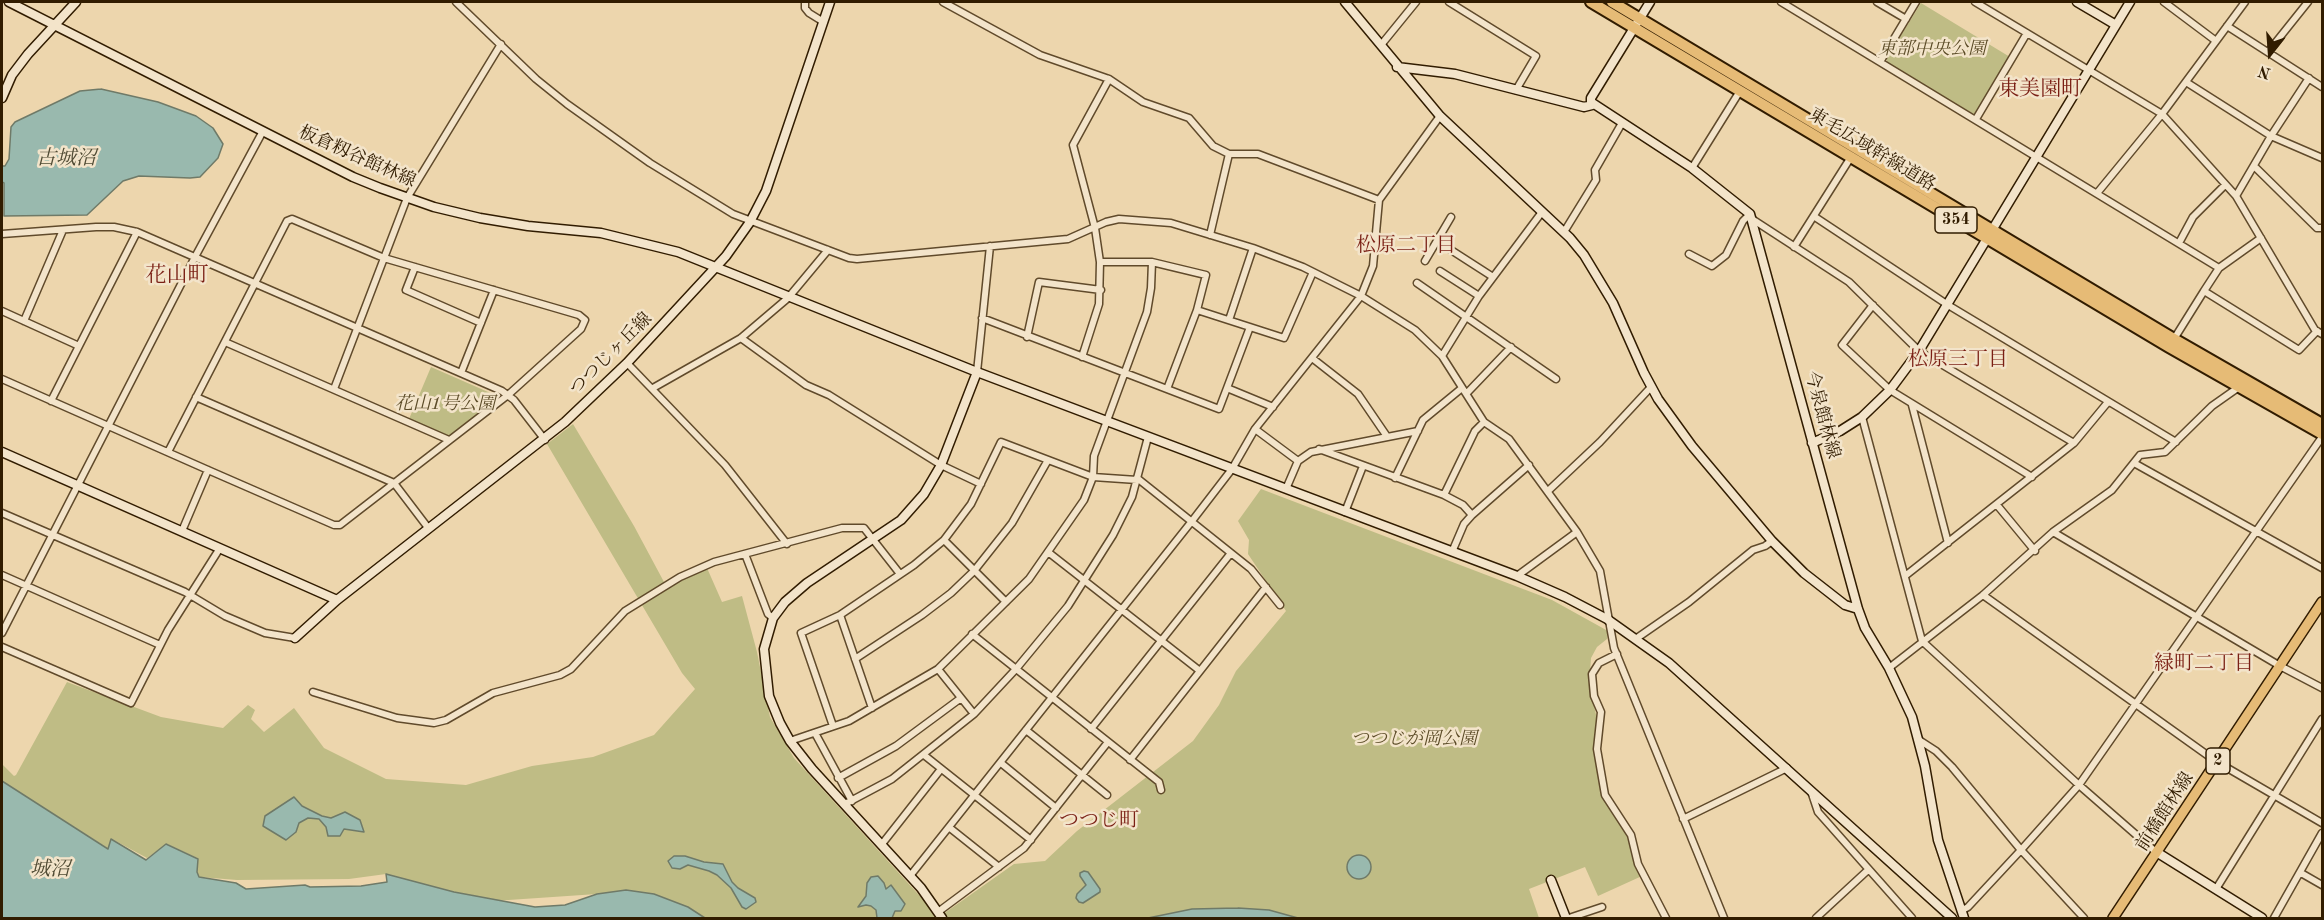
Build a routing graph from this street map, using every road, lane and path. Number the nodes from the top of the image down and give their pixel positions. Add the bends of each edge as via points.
1 (9, 2) edge
2 (76, 2) edge
3 (456, 2) edge
4 (805, 2) edge
5 (830, 2) edge
6 (944, 2) edge
7 (1345, 2) edge
8 (1416, 2) edge
9 (1449, 2) edge
10 (1591, 2) edge
11 (1612, 2) edge
12 (1650, 2) edge
13 (1781, 2) edge
14 (1877, 2) edge
15 (1916, 2) edge
16 (1975, 2) edge
17 (2077, 2) edge
18 (2130, 2) edge
19 (2164, 2) edge
20 (2245, 2) edge
21 (2308, 2) edge
22 (1906, 19) junction
23 (822, 21) junction
24 (1637, 23) junction
25 (54, 25) junction
26 (2116, 25) junction
27 (2227, 26) junction
28 (2027, 33) junction
29 (2216, 41) junction
30 (501, 44) junction
31 (1381, 45) junction
32 (2268, 52) junction
33 (1880, 62) junction
34 (1397, 67) junction
35 (2090, 70) junction
36 (2309, 78) junction
37 (1109, 79) junction
38 (2186, 82) junction
39 (2322, 87) edge
40 (1515, 90) junction
41 (1740, 91) junction
42 (2, 98) edge
43 (1592, 105) junction
44 (2162, 114) junction
45 (1440, 116) junction
46 (1976, 119) junction
47 (1622, 123) junction
48 (263, 131) junction
49 (2271, 136) junction
50 (1229, 154) junction
51 (1851, 157) junction
52 (2037, 157) junction
53 (2322, 158) edge
54 (2254, 165) junction
55 (1692, 168) junction
56 (2225, 185) junction
57 (2098, 192) junction
58 (2236, 196) junction
59 (407, 198) junction
60 (1379, 200) junction
61 (1542, 212) junction
62 (1751, 216) junction
63 (1815, 217) junction
64 (1451, 218) dead end
65 (750, 222) junction
66 (1095, 228) junction
67 (2322, 228) edge
68 (63, 230) junction
69 (137, 232) junction
70 (1563, 232) junction
71 (2, 234) edge
72 (1210, 235) junction
73 (1990, 235) junction
74 (2260, 238) junction
75 (1437, 241) junction
76 (2179, 243) junction
77 (990, 246) junction
78 (1794, 247) junction
79 (1253, 248) junction
80 (828, 250) junction
81 (1689, 254) dead end
82 (195, 257) junction
83 (384, 258) junction
84 (1425, 261) dead end
85 (1100, 262) junction
86 (1152, 262) junction
87 (415, 267) junction
88 (717, 267) junction
89 (2219, 268) junction
90 (1440, 271) dead end
91 (1313, 272) junction
92 (1493, 277) junction
93 (1417, 283) dead end
94 (256, 284) junction
95 (494, 290) junction
96 (1101, 290) junction
97 (2204, 291) junction
98 (1361, 296) junction
99 (1479, 296) junction
100 (788, 298) junction
101 (1873, 305) junction
102 (1948, 305) junction
103 (1197, 310) junction
104 (2, 311) edge
105 (1466, 317) junction
106 (982, 318) junction
107 (1229, 320) junction
108 (24, 321) junction
109 (481, 323) junction
110 (356, 327) junction
111 (1250, 327) junction
112 (2320, 333) edge
113 (1027, 337) junction
114 (741, 338) junction
115 (2174, 339) junction
116 (225, 342) junction
117 (79, 346) junction
118 (1510, 347) junction
119 (1919, 351) junction
120 (1442, 356) junction
121 (1082, 357) junction
122 (1312, 358) junction
123 (627, 363) junction
124 (977, 372) junction
125 (461, 373) junction
126 (1126, 374) junction
127 (2, 379) edge
128 (1556, 379) dead end
129 (1651, 387) junction
130 (2240, 387) junction
131 (652, 388) junction
132 (1227, 388) junction
133 (334, 389) junction
134 (1167, 389) junction
135 (1890, 390) junction
136 (1465, 391) junction
137 (508, 395) junction
138 (196, 397) junction
139 (51, 400) junction
140 (2108, 402) junction
141 (1912, 405) junction
142 (1273, 407) junction
143 (1862, 417) junction
144 (1107, 421) junction
145 (1484, 422) junction
146 (2322, 424) edge
147 (108, 426) junction
148 (1255, 429) junction
149 (1418, 431) junction
150 (1386, 435) junction
151 (2322, 435) edge
152 (1148, 437) junction
153 (449, 440) junction
154 (544, 440) junction
155 (1812, 442) junction
156 (2176, 442) junction
157 (2074, 443) junction
158 (1320, 449) junction
159 (2, 452) edge
160 (168, 452) junction
161 (1048, 460) junction
162 (1298, 461) junction
163 (2134, 463) junction
164 (941, 465) junction
165 (1529, 465) junction
166 (1363, 466) junction
167 (1232, 469) junction
168 (208, 470) junction
169 (1093, 477) junction
170 (2032, 477) junction
171 (1395, 478) junction
172 (1137, 479) junction
173 (394, 483) junction
174 (981, 483) junction
175 (78, 485) junction
176 (1286, 489) junction
177 (1548, 490) junction
178 (1444, 495) junction
179 (1997, 505) junction
180 (1345, 512) junction
181 (2, 513) edge
182 (1472, 515) junction
183 (1192, 521) junction
184 (429, 529) junction
185 (182, 531) junction
186 (2257, 531) junction
187 (1577, 532) junction
188 (2053, 532) junction
189 (54, 534) junction
190 (873, 540) junction
191 (944, 540) junction
192 (1772, 541) junction
193 (1948, 543) junction
194 (787, 544) junction
195 (220, 548) junction
196 (2034, 551) junction
197 (1048, 552) junction
198 (1452, 552) junction
199 (1231, 553) junction
200 (745, 554) junction
201 (2322, 568) edge
202 (974, 571) junction
203 (2, 574) edge
204 (900, 574) junction
205 (1516, 576) junction
206 (1905, 576) junction
207 (1084, 580) junction
208 (26, 586) junction
209 (1266, 587) junction
210 (191, 595) junction
211 (1983, 596) junction
212 (337, 600) junction
213 (1006, 602) junction
214 (2322, 602) edge
215 (1280, 605) dead end
216 (1858, 609) junction
217 (1122, 610) junction
218 (840, 615) junction
219 (2197, 617) junction
220 (773, 618) junction
221 (1607, 619) junction
222 (2, 633) edge
223 (972, 634) junction
224 (295, 638) joint
225 (1637, 638) junction
226 (1161, 640) junction
227 (1922, 640) junction
228 (159, 645) junction
229 (2, 647) edge
230 (1617, 654) junction
231 (855, 659) junction
232 (2280, 666) junction
233 (1889, 668) junction
234 (938, 669) junction
235 (1016, 669) junction
236 (1200, 671) junction
237 (2322, 688) edge
238 (313, 692) dead end
239 (1051, 697) junction
240 (961, 698) junction
241 (2136, 704) junction
242 (872, 708) junction
243 (974, 714) junction
244 (2322, 719) edge
245 (833, 726) junction
246 (1091, 729) junction
247 (1026, 730) junction
248 (815, 732) junction
249 (1919, 740) junction
250 (790, 741) junction
251 (1108, 742) junction
252 (924, 755) junction
253 (1130, 760) junction
254 (2217, 762) junction
255 (1001, 763) junction
256 (1787, 768) junction
257 (941, 769) junction
258 (1082, 775) junction
259 (838, 778) junction
260 (2079, 785) junction
261 (1161, 790) dead end
262 (1810, 791) junction
263 (1107, 795) dead end
264 (2275, 795) junction
265 (974, 796) junction
266 (848, 803) junction
267 (1056, 808) junction
268 (1683, 819) junction
269 (2322, 824) edge
270 (950, 828) junction
271 (2322, 833) edge
272 (1031, 840) junction
273 (882, 844) junction
274 (2021, 850) junction
275 (2158, 853) junction
276 (999, 867) junction
277 (1868, 870) junction
278 (2301, 873) junction
279 (910, 876) junction
280 (1551, 880) dead end
281 (2322, 885) edge
282 (2216, 889) junction
283 (1602, 907) dead end
284 (940, 915) edge
285 (1963, 915) edge
286 (1909, 917) edge
287 (1567, 918) edge
288 (1666, 918) edge
289 (1724, 918) edge
290 (1816, 918) edge
291 (1952, 918) edge
292 (2084, 918) edge
293 (2114, 918) edge
294 (2262, 918) edge
295 (2274, 918) edge

1 - 25 street, 板倉籾谷館林線
2 - 25 street
3 - 30 street
4 - 23 street via 808,13
5 - 23 street, つつじヶ丘線
6 - 37 street via 1040,55
7 - 31 street
8 - 31 street
9 - 40 street via 1536,56
10 - 24 highway, 東毛広域幹線道路 / 354
11 - 24 highway, 東毛広域幹線道路 / 354
12 - 24 street
13 - 33 street
14 - 22 street
15 - 22 street
16 - 28 street
17 - 26 street
18 - 26 street
19 - 29 street
20 - 27 street
21 - 32 street
22 - 33 street
23 - 65 street, つつじヶ丘線 via 772,173
24 - 41 highway, 東毛広域幹線道路 / 354
24 - 43 street via 1591,98
24 - 73 highway, 東毛広域幹線道路 / 354
25 - 42 street via 12,75
25 - 48 street, 板倉籾谷館林線
26 - 35 street
27 - 29 street
27 - 32 street
28 - 35 street
28 - 46 street
29 - 38 street
30 - 59 street
30 - 65 street via 567,104 650,163
31 - 34 street
32 - 36 street
33 - 46 street
34 - 40 street via 1455,74
34 - 45 street
35 - 44 street
35 - 52 street
36 - 39 street
36 - 49 street
37 - 50 street via 1143,102 1189,118 1213,146
37 - 66 street via 1073,146
38 - 44 street
38 - 49 street
40 - 43 street via 1584,107
41 - 51 highway, 東毛広域幹線道路 / 354
41 - 55 street
43 - 47 street
44 - 56 street
44 - 57 street
45 - 60 street
45 - 61 street
46 - 52 street
47 - 55 street
47 - 70 street via 1595,170 1596,180
48 - 59 street, 板倉籾谷館林線 via 353,177
48 - 82 street
49 - 53 street
49 - 54 street
50 - 60 street via 1258,154
50 - 72 street
51 - 63 street
51 - 73 highway, 東毛広域幹線道路 / 354
52 - 57 street
52 - 73 street
54 - 58 street
54 - 67 street via 2317,228
55 - 62 street
56 - 58 street
56 - 76 street via 2193,217
57 - 76 street
58 - 74 street
59 - 83 street
59 - 88 street, 板倉籾谷館林線 via 498,222 629,238
60 - 98 street via 1373,266
61 - 70 street
61 - 92 street
62 - 78 street
62 - 81 street via 1743,221 1726,255 1712,266
62 - 155 street, 今泉館林線
63 - 78 street
63 - 102 street
64 - 75 street
65 - 80 street
65 - 88 street, つつじヶ丘線
66 - 72 street via 1106,222 1133,219 1171,223
66 - 77 street via 1068,239
66 - 85 street
68 - 69 street via 114,227
68 - 71 street
68 - 108 street
69 - 82 street
69 - 117 street
70 - 129 street via 1598,274
72 - 79 street
73 - 102 street
73 - 115 highway, 東毛広域幹線道路 / 354
73 - 130 highway, 東毛広域幹線道路 / 354
74 - 89 street
74 - 112 street
75 - 84 street
75 - 92 street
76 - 89 street
77 - 80 street via 857,259
77 - 106 street
78 - 101 street via 1849,282
79 - 91 street
79 - 107 street
80 - 100 street
82 - 94 street
82 - 147 street
83 - 87 street
83 - 94 street via 292,219 287,221
83 - 110 street
85 - 86 street
85 - 96 street
86 - 103 street via 1206,275
86 - 126 street via 1148,312
87 - 95 street
87 - 109 street via 406,290
88 - 100 street, 板倉籾谷館林線
88 - 123 street, つつじヶ丘線
89 - 97 street
90 - 99 street
91 - 98 street
91 - 111 street via 1284,338
92 - 99 street
93 - 105 street
94 - 110 street
94 - 116 street
95 - 109 street
95 - 137 street via 585,320 581,329
96 - 113 street via 1039,282
96 - 121 street
97 - 112 street via 2299,350
97 - 115 street
98 - 120 street via 1415,330
98 - 122 street
99 - 105 street
100 - 114 street
100 - 124 street, 板倉籾谷館林線
101 - 119 street
101 - 135 street via 1842,345
102 - 119 street
102 - 140 street
103 - 107 street
103 - 134 street
104 - 108 street
105 - 118 street
105 - 120 street
106 - 113 street
106 - 124 street
107 - 111 street
108 - 117 street
109 - 125 street
110 - 125 street
110 - 133 street
111 - 132 street
113 - 121 street
114 - 131 street
114 - 164 street via 806,385 829,394
115 - 146 highway, 東毛広域幹線道路 / 354
116 - 133 street
116 - 138 street
117 - 139 street
118 - 128 street
118 - 136 street
119 - 135 street
119 - 157 street
120 - 136 street
121 - 126 street
122 - 142 street
122 - 150 street via 1358,394
123 - 131 street
123 - 154 street, つつじヶ丘線
124 - 144 street, 板倉籾谷館林線
124 - 164 street
125 - 137 street
126 - 134 street
126 - 144 street
127 - 139 street
129 - 177 street
129 - 192 street via 1692,446
130 - 151 highway, 東毛広域幹線道路 / 354
130 - 156 street via 2212,406
131 - 194 street via 725,465
132 - 134 street via 1219,409
132 - 142 street
133 - 153 street
135 - 141 street
135 - 143 street
136 - 145 street
136 - 149 street via 1423,420
137 - 153 street
137 - 154 street
138 - 160 street
138 - 173 street
139 - 147 street
140 - 156 street
140 - 157 street
141 - 170 street
141 - 193 street
142 - 148 street
143 - 155 street
143 - 206 street
144 - 152 street, 板倉籾谷館林線
144 - 169 street via 1094,456
145 - 165 street via 1509,439
145 - 178 street via 1475,431
147 - 160 street
147 - 175 street
148 - 162 street
148 - 167 street
149 - 150 street
149 - 171 street
150 - 158 street
151 - 186 street
152 - 167 street, 板倉籾谷館林線
152 - 172 street
153 - 173 street
154 - 184 street, つつじヶ丘線
155 - 216 street, 今泉館林線
156 - 163 street via 2166,452 2140,455
157 - 170 street
158 - 162 street
158 - 166 street
159 - 175 street
160 - 168 street
161 - 169 street
161 - 174 street via 1001,442
161 - 202 street via 1012,523
162 - 176 street
163 - 186 street
163 - 188 street via 2112,490
164 - 174 street
164 - 190 street via 912,509
165 - 177 street
165 - 182 street
166 - 171 street
166 - 180 street
167 - 176 street, 板倉籾谷館林線
167 - 183 street
168 - 173 street via 334,525 340,525
168 - 185 street
169 - 172 street
169 - 197 street via 1084,500
170 - 179 street
171 - 178 street
172 - 183 street
172 - 207 street via 1113,536
173 - 184 street
174 - 191 street via 960,522
175 - 185 street
175 - 189 street
176 - 180 street, 板倉籾谷館林線
177 - 187 street
178 - 182 street
179 - 193 street
179 - 196 street
180 - 198 street, 板倉籾谷館林線
181 - 189 street
182 - 198 street
183 - 199 street
183 - 217 street
184 - 212 street, つつじヶ丘線
185 - 195 street
186 - 201 street
186 - 219 street
187 - 205 street
187 - 221 street via 1600,571
188 - 196 street
188 - 219 street
189 - 208 street
189 - 210 street
190 - 194 street via 864,528 842,528
190 - 204 street
190 - 220 street via 798,590
191 - 202 street
191 - 204 street
192 - 216 street via 1804,573 1845,605
192 - 225 street via 1753,550
193 - 206 street
194 - 200 street
195 - 210 street
195 - 212 street
196 - 211 street
197 - 207 street
197 - 213 street
198 - 205 street, 板倉籾谷館林線
199 - 209 street
199 - 226 street
200 - 220 street
200 - 238 street via 714,562 646,597 625,611 571,669 493,693 446,720 434,723 397,718
202 - 213 street
202 - 231 street via 922,615
203 - 208 street
204 - 218 street
205 - 221 street, 板倉籾谷館林線
206 - 227 street
207 - 217 street
207 - 235 street via 1068,606
208 - 222 street
208 - 228 street
209 - 215 street
209 - 236 street
210 - 224 street via 225,616 266,633
210 - 228 street
211 - 227 street
211 - 241 street
212 - 224 street, つつじヶ丘線
213 - 223 street
214 - 232 main road, 前橋館林線 / 2
216 - 233 street, 今泉館林線
217 - 226 street
217 - 239 street
218 - 231 street
218 - 245 street via 801,633
219 - 232 street
219 - 241 street
220 - 250 street via 764,650 766,676 773,708
221 - 225 street, 板倉籾谷館林線
221 - 230 street
223 - 234 street
223 - 235 street
225 - 256 street, 板倉籾谷館林線
226 - 236 street
226 - 246 street
227 - 233 street
227 - 260 street
228 - 229 street via 131,703
230 - 268 street
230 - 288 street via 1599,663 1592,674 1594,696 1601,712 1597,749 1605,795 1631,835 1638,864
231 - 242 street
232 - 237 street
232 - 254 main road, 前橋館林線 / 2
233 - 249 street, 今泉館林線
234 - 240 street
234 - 242 street
235 - 239 street
235 - 243 street
236 - 253 street
239 - 246 street
239 - 247 street
240 - 243 street
240 - 259 street via 896,746
241 - 254 street
241 - 260 street
242 - 245 street
243 - 252 street
244 - 264 street
245 - 248 street
246 - 251 street
247 - 255 street
247 - 258 street
248 - 250 street
248 - 259 street
249 - 274 street via 1952,767
249 - 285 street, 今泉館林線 via 1938,840
250 - 266 street via 812,769
251 - 253 street
251 - 258 street
252 - 257 street
252 - 266 street via 892,779
253 - 261 street via 1159,782
254 - 264 street
254 - 275 main road, 前橋館林線 / 2
255 - 265 street
255 - 267 street
256 - 262 street, 板倉籾谷館林線
256 - 268 street
257 - 265 street
257 - 273 street
258 - 263 street
258 - 267 street
259 - 266 street
260 - 274 street
260 - 275 street
262 - 277 street via 1818,812
262 - 291 street, 板倉籾谷館林線
264 - 269 street
264 - 282 street
265 - 270 street
265 - 272 street
266 - 273 street
267 - 272 street
268 - 289 street
270 - 276 street
270 - 279 street
271 - 278 street
272 - 276 street
273 - 279 street
274 - 285 street
274 - 292 street
275 - 282 street
275 - 293 main road, 前橋館林線 / 2
276 - 284 street
277 - 286 street
277 - 290 street
278 - 281 street
278 - 295 street
279 - 284 street
280 - 287 street
282 - 294 street
283 - 287 street

